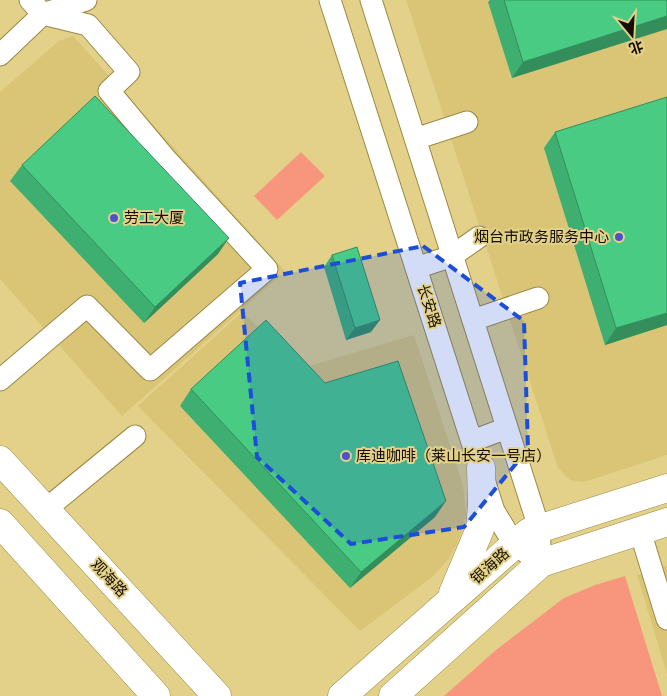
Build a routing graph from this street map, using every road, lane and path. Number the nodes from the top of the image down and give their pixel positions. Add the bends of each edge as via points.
1 (86, 0) edge
2 (330, 0) edge
3 (371, 0) edge
4 (37, 7) edge
5 (0, 55) edge
6 (467, 122) dead end
7 (415, 139) junction
8 (479, 237) dead end
9 (452, 256) junction
10 (416, 268) junction
11 (538, 298) dead end
12 (473, 320) junction
13 (0, 380) edge
14 (507, 428) junction
15 (135, 436) dead end
16 (472, 440) junction
17 (0, 460) edge
18 (480, 468) junction
19 (667, 488) edge
20 (46, 509) junction
21 (667, 522) edge
22 (0, 523) edge
23 (539, 528) junction
24 (640, 531) junction
25 (514, 544) junction
26 (541, 563) junction
27 (450, 601) junction
28 (667, 619) edge
29 (156, 696) edge
30 (217, 696) edge
31 (342, 696) edge
32 (393, 696) edge

1 - 4 street
2 - 10 street, 长安路
3 - 7 street
4 - 5 street
4 - 13 street via 88,25 129,72 109,92 267,269 150,370 87,306
6 - 7 street
7 - 9 street
8 - 9 street
9 - 10 street
9 - 12 street
10 - 16 street, 长安路
11 - 12 street
12 - 14 street
14 - 16 street
14 - 23 street
15 - 20 street
16 - 18 street, 长安路
17 - 20 main road, 观海路
18 - 25 street, 长安路 via 494,511
18 - 27 main road via 480,530
19 - 23 main road, 银海路
20 - 30 main road, 观海路
21 - 24 main road
22 - 29 main road
23 - 25 main road, 银海路
23 - 26 street
24 - 26 main road
24 - 28 street
25 - 26 street, 长安路
25 - 27 main road, 银海路
26 - 32 main road
27 - 31 main road, 银海路

